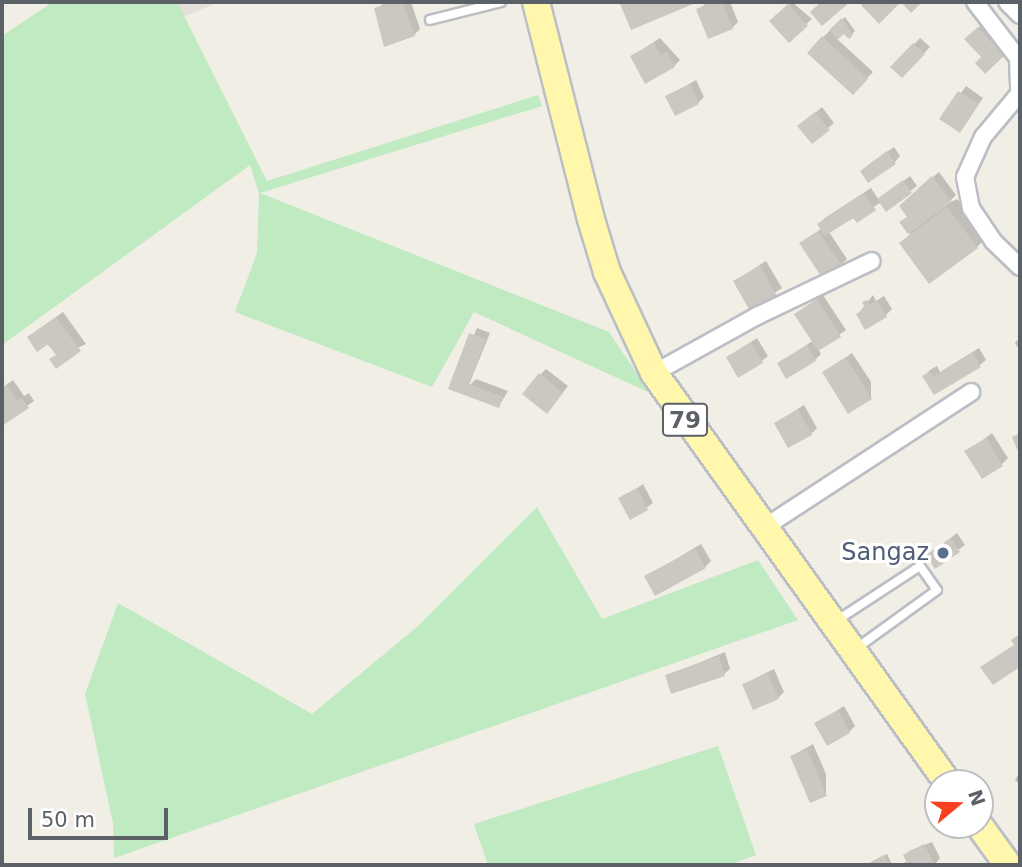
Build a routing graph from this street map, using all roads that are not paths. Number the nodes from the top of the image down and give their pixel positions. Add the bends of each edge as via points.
1 (501, 2) edge
2 (536, 2) edge
3 (975, 2) edge
4 (1007, 2) edge
5 (1020, 15) edge
6 (430, 20) dead end
7 (872, 261) dead end
8 (1020, 267) edge
9 (654, 373) junction
10 (971, 392) dead end
11 (762, 529) junction
12 (832, 624) junction
13 (852, 651) junction
14 (938, 769) edge
15 (989, 839) edge
16 (1008, 865) edge

1 - 6 lane
2 - 9 main road, 79 via 593,228 617,295
3 - 8 street via 1018,58 1019,94 983,137 965,177 971,208 993,241
4 - 5 street
7 - 9 street via 757,316
9 - 11 main road, 79
10 - 11 street
11 - 12 main road, 79
12 - 13 main road, 79
12 - 13 lane via 920,566 937,590
13 - 14 main road, 79
15 - 16 main road

